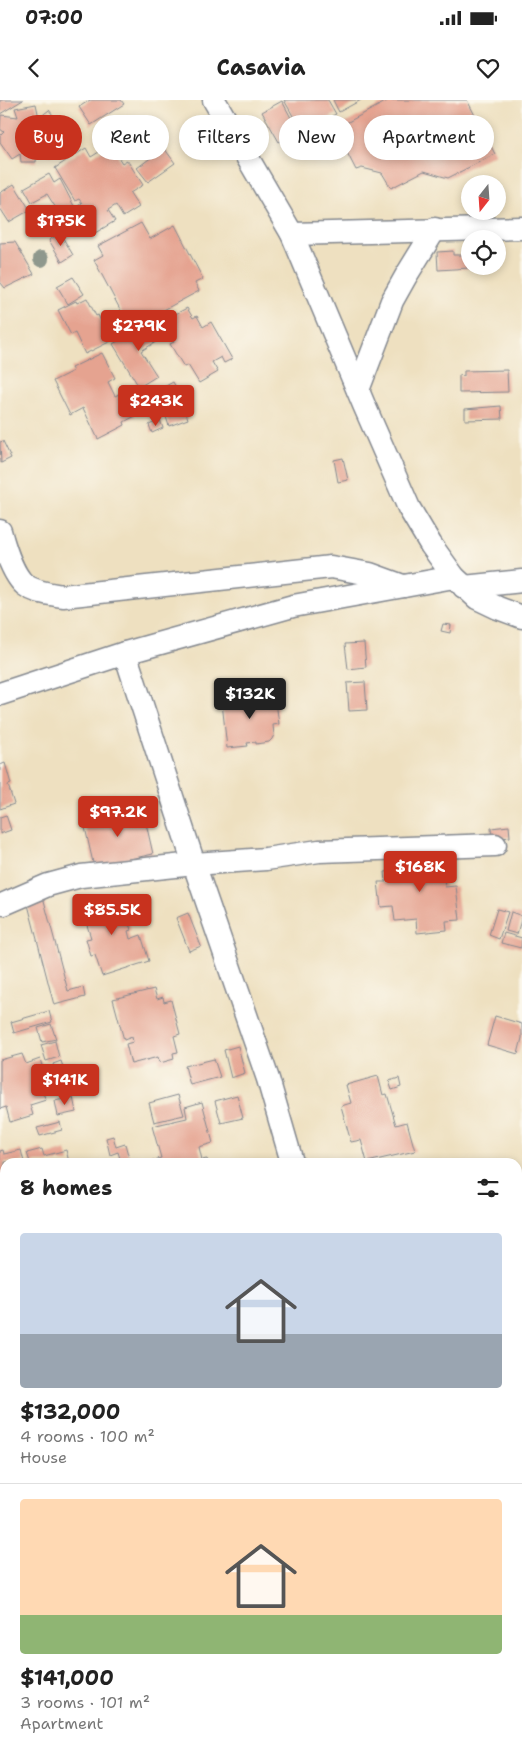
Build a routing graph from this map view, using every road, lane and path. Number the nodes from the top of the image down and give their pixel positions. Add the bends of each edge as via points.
1 (214, 100) edge
2 (522, 228) edge
3 (435, 229) junction
4 (292, 234) junction
5 (358, 390) junction
6 (0, 531) edge
7 (522, 581) edge
8 (459, 582) junction
9 (404, 587) junction
10 (522, 617) edge
11 (125, 653) junction
12 (0, 694) edge
13 (495, 845) dead end
14 (194, 864) junction
15 (4, 904) dead end
16 (291, 1158) edge

1 - 4 street
2 - 3 street
3 - 4 street
3 - 5 street via 392,301
4 - 5 street
5 - 8 street via 409,508
6 - 9 street via 13,567 25,584 41,593 64,596 331,567 370,574
7 - 8 street
8 - 9 street
8 - 10 street via 477,598
9 - 11 street via 293,606
11 - 12 street
11 - 14 street
13 - 14 street via 319,851
14 - 15 street via 67,879
14 - 16 street via 268,1079

